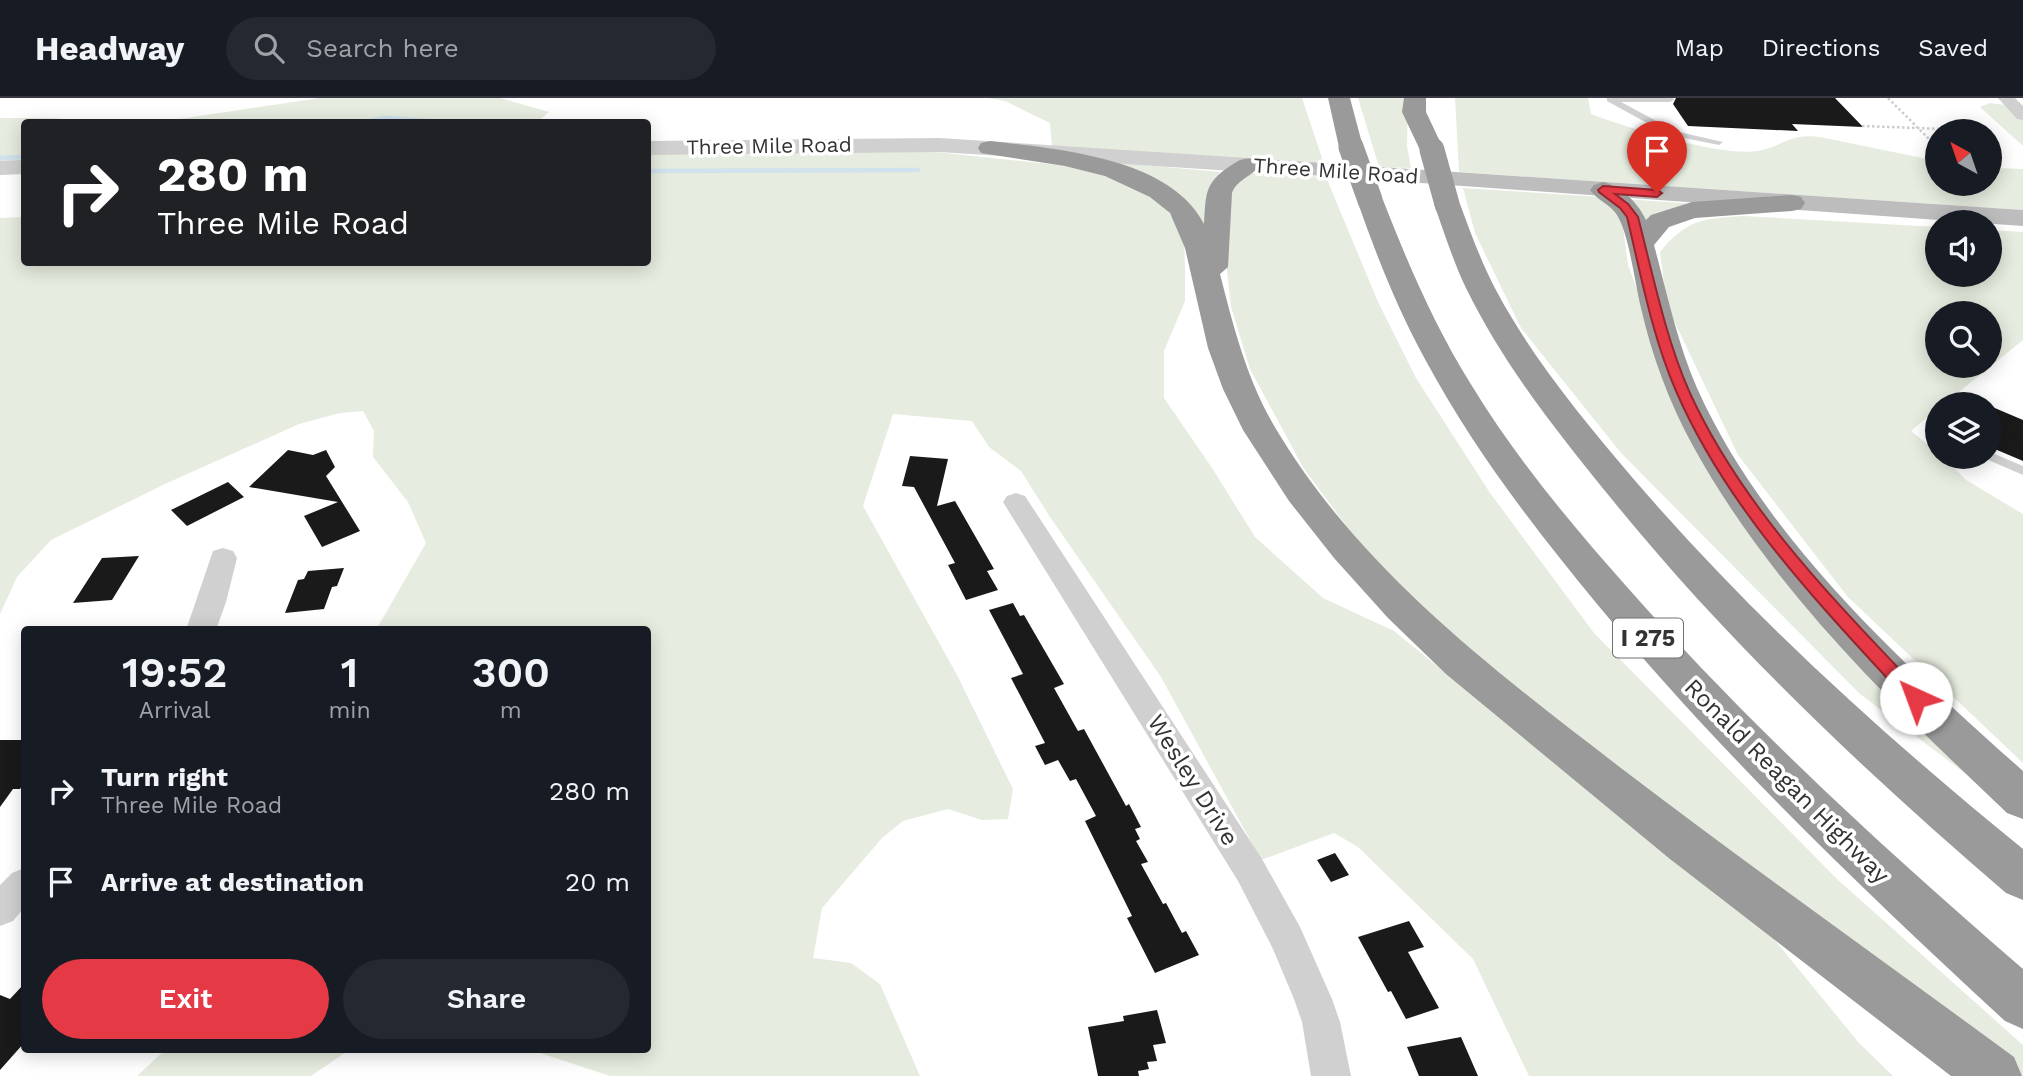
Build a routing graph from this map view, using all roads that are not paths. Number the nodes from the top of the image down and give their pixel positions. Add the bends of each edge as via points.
1 (1339, 98) edge
2 (1415, 98) edge
3 (1434, 98) edge
4 (2006, 98) edge
5 (1610, 99) edge
6 (1670, 100) dead end
7 (2023, 114) edge
8 (1719, 142) dead end
9 (651, 148) edge
10 (990, 148) junction
11 (1432, 150) junction
12 (1248, 165) junction
13 (1603, 190) junction
14 (1792, 203) junction
15 (2023, 218) edge
16 (1640, 244) junction
17 (1209, 289) junction
18 (2002, 461) edge
19 (2023, 471) edge
20 (1016, 502) dead end
21 (223, 558) dead end
22 (203, 626) edge
23 (2023, 799) edge
24 (2023, 878) edge
25 (21, 887) edge
26 (0, 909) edge
27 (2023, 1003) edge
28 (1331, 1076) edge
29 (1996, 1076) edge

1 - 27 highway, Ronald Reagan Highway / I 275, bridge via 1351,147 1414,309 1485,431 1566,540 1683,677 1805,804
2 - 11 highway via 1414,112
3 - 11 highway
4 - 7 street
5 - 6 lane
5 - 8 lane via 1672,133
9 - 10 street, Three Mile Road via 871,144
10 - 12 street, Three Mile Road
10 - 17 highway via 1098,166 1157,190 1182,209 1193,228
11 - 24 highway, bridge via 1469,264 1525,363 1635,506 1795,675 1935,805
12 - 13 main road, Three Mile Road
12 - 17 highway via 1224,181 1219,193
13 - 14 main road, Three Mile Road
13 - 16 highway via 1632,217
14 - 15 main road, Three Mile Road
14 - 16 highway via 1683,212 1660,221
16 - 23 highway via 1658,320 1683,392 1755,515 1897,678
17 - 29 highway via 1240,392 1282,464 1347,549 1421,628 1616,790
18 - 19 lane
20 - 28 street, Wesley Drive via 1261,891 1313,999
21 - 22 street
25 - 26 street

